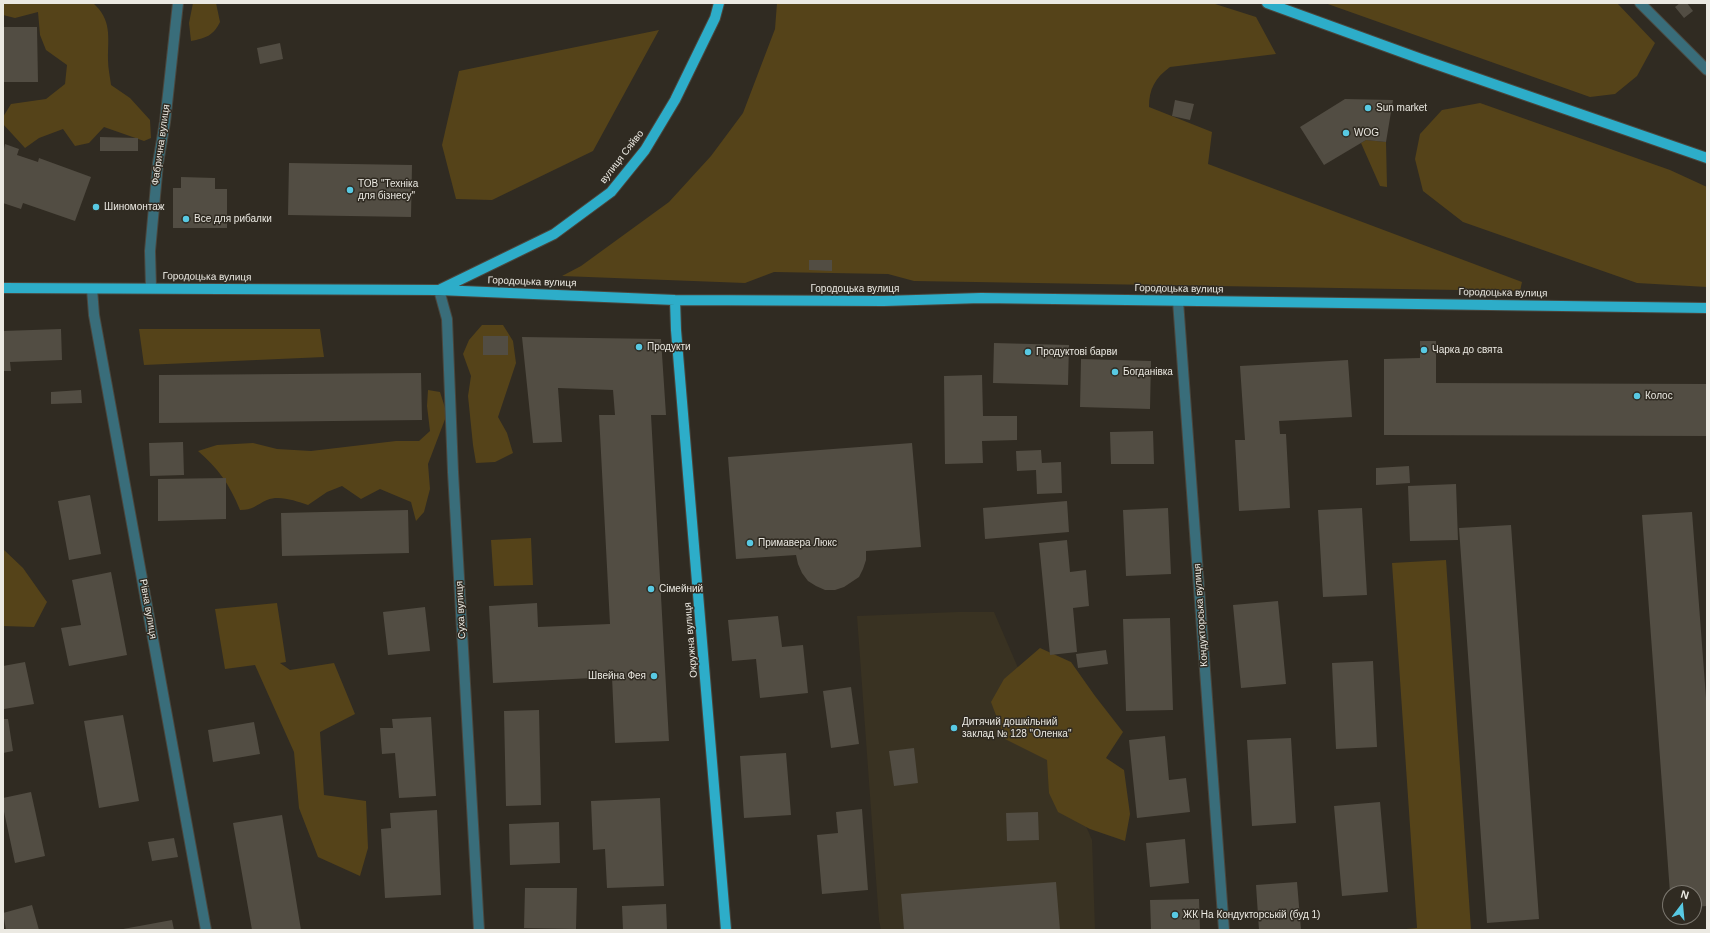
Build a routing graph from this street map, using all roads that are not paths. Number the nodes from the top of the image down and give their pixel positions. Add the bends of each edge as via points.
1 (178, 3) edge
2 (719, 3) edge
3 (1267, 3) edge
4 (1640, 3) edge
5 (1707, 70) edge
6 (1707, 158) edge
7 (3, 288) edge
8 (92, 288) junction
9 (151, 288) junction
10 (439, 290) junction
11 (675, 300) junction
12 (1178, 301) junction
13 (1707, 308) edge
14 (206, 930) edge
15 (479, 930) edge
16 (726, 930) edge
17 (1224, 930) edge

1 - 9 street, Фабрична вулиця via 158,163 150,251
2 - 10 main road, вулиця Сяйво via 715,18 675,100 645,150 612,192 554,234
3 - 6 main road
4 - 5 street
7 - 8 main road, Городоцька вулиця
8 - 9 main road, Городоцька вулиця
8 - 14 street, Рівна вулиця via 94,315
9 - 10 main road, Городоцька вулиця
10 - 11 main road, Городоцька вулиця
10 - 15 street, Суха вулиця via 446,319
11 - 12 main road, Городоцька вулиця via 884,301 981,298
11 - 16 main road, Окружна вулиця via 676,338
12 - 13 main road, Городоцька вулиця
12 - 17 street, Кондукторська вулиця

